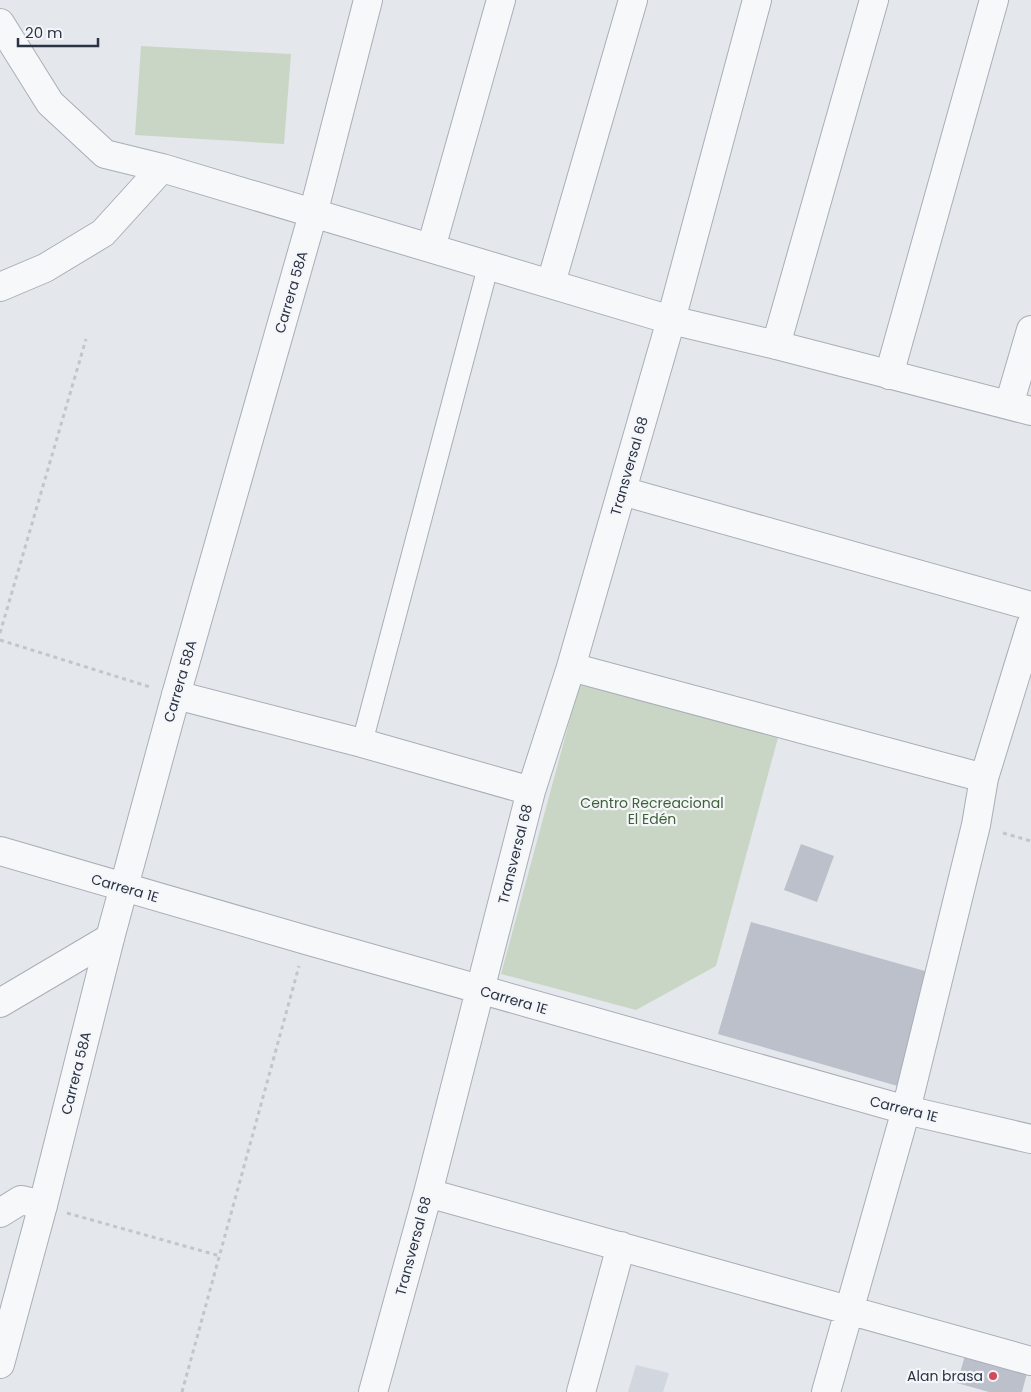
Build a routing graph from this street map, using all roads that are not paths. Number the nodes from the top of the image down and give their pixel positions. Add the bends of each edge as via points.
1 (368, 0) edge
2 (502, 0) edge
3 (633, 0) edge
4 (757, 0) edge
5 (874, 0) edge
6 (994, 0) edge
7 (0, 23) edge
8 (162, 168) junction
9 (314, 214) junction
10 (431, 248) junction
11 (488, 267) junction
12 (551, 283) junction
13 (0, 287) edge
14 (671, 320) junction
15 (1031, 330) edge
16 (776, 345) junction
17 (889, 375) junction
18 (1020, 408) edge
19 (622, 491) junction
20 (1031, 606) edge
21 (1031, 625) edge
22 (571, 667) junction
23 (176, 695) junction
24 (362, 743) junction
25 (984, 778) junction
26 (531, 791) junction
27 (0, 851) edge
28 (124, 888) junction
29 (110, 938) junction
30 (481, 990) junction
31 (0, 1003) edge
32 (906, 1110) junction
33 (1031, 1139) edge
34 (428, 1193) junction
35 (43, 1206) junction
36 (0, 1213) edge
37 (621, 1246) junction
38 (848, 1311) junction
39 (1031, 1361) edge
40 (0, 1364) edge
41 (373, 1392) edge
42 (581, 1392) edge
43 (826, 1392) edge

1 - 9 street, Carrera 58A
2 - 10 street
3 - 12 street
4 - 14 street, Transversal 68
5 - 16 street
6 - 17 street
7 - 8 street via 50,103 105,154
8 - 9 street
8 - 13 street via 103,233 45,268
9 - 10 street
9 - 23 street, Carrera 58A
10 - 11 street
11 - 12 street
11 - 24 street
12 - 14 street
14 - 16 street
14 - 19 street, Transversal 68
15 - 18 street
16 - 17 street
17 - 18 street
19 - 20 street
19 - 22 street, Transversal 68
21 - 25 street
22 - 25 street
22 - 26 street, Transversal 68
23 - 24 street
23 - 28 street, Carrera 58A
24 - 26 street
25 - 32 street via 976,825
26 - 30 street, Transversal 68
27 - 28 street, Carrera 1E
28 - 29 street, Carrera 58A
28 - 30 street, Carrera 1E
29 - 31 street
29 - 35 street, Carrera 58A
30 - 32 street, Carrera 1E
30 - 34 street, Transversal 68
32 - 33 street, Carrera 1E
32 - 38 street
34 - 37 street
34 - 41 street, Transversal 68
35 - 36 street via 21,1200
35 - 40 street, Carrera 58A
37 - 38 street
37 - 42 street
38 - 39 street
38 - 43 street

